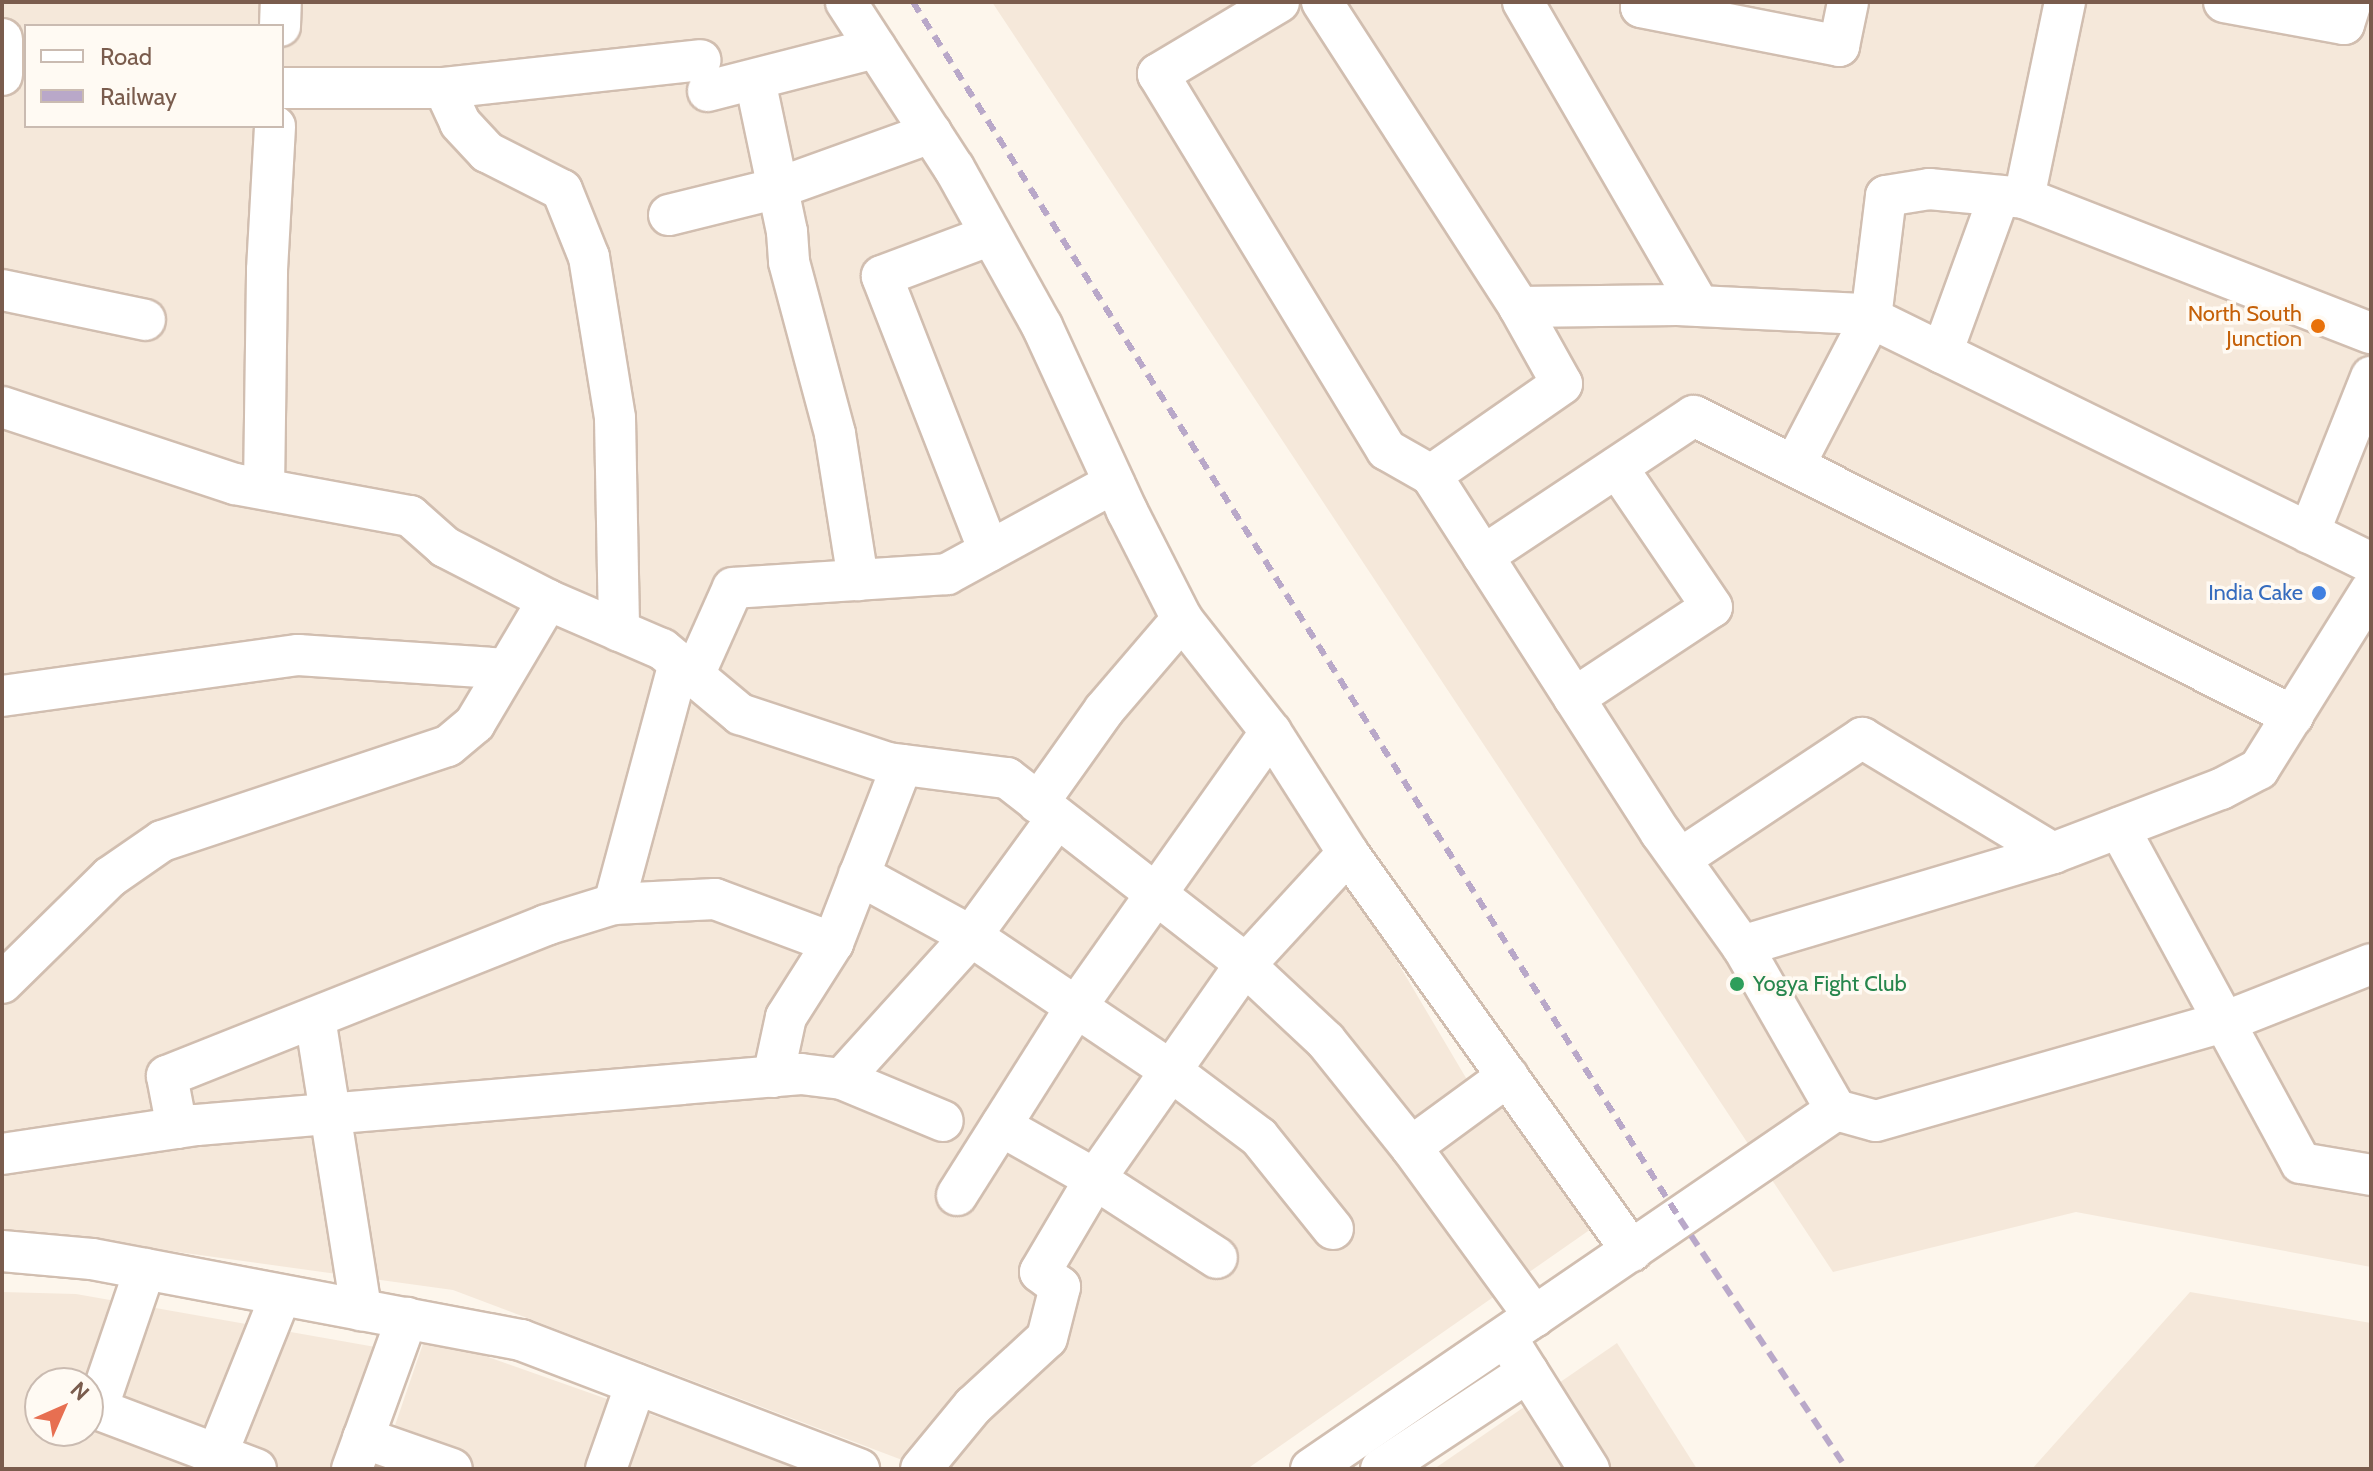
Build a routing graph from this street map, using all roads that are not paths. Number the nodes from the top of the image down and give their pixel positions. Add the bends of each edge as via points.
1 (281, 2) edge
2 (846, 2) edge
3 (1279, 2) edge
4 (1322, 2) edge
5 (1523, 2) edge
6 (1642, 2) edge
7 (1848, 2) edge
8 (2065, 2) edge
9 (2224, 2) edge
10 (2351, 2) edge
11 (2270, 6) edge
12 (280, 24) edge
13 (2, 39) edge
14 (876, 48) junction
15 (2, 75) edge
16 (755, 80) junction
17 (284, 88) edge
18 (444, 88) junction
19 (275, 128) edge
20 (931, 133) junction
21 (778, 188) junction
22 (2012, 197) junction
23 (669, 215) dead end
24 (991, 235) junction
25 (2, 290) edge
26 (1699, 306) junction
27 (1519, 307) junction
28 (1871, 318) junction
29 (145, 320) dead end
30 (2371, 333) edge
31 (1942, 353) junction
32 (2371, 377) edge
33 (2, 407) edge
34 (1794, 466) junction
35 (1617, 467) junction
36 (1431, 475) junction
37 (1114, 483) junction
38 (264, 489) junction
39 (2309, 533) junction
40 (989, 551) junction
41 (1483, 556) junction
42 (2371, 563) edge
43 (858, 580) junction
44 (2371, 590) edge
45 (548, 600) junction
46 (1182, 619) junction
47 (619, 631) junction
48 (507, 669) junction
49 (686, 669) junction
50 (2, 696) edge
51 (1574, 698) junction
52 (2293, 716) junction
53 (1271, 732) junction
54 (902, 765) junction
55 (1047, 810) junction
56 (2119, 828) junction
57 (1348, 853) junction
58 (2053, 853) junction
59 (1680, 859) junction
60 (859, 875) junction
61 (1155, 895) junction
62 (614, 904) junction
63 (971, 936) junction
64 (833, 943) junction
65 (1742, 946) junction
66 (2371, 964) edge
67 (1245, 965) junction
68 (2, 983) edge
69 (1076, 1007) junction
70 (315, 1018) junction
71 (2224, 1022) junction
72 (1171, 1071) junction
73 (1508, 1076) junction
74 (773, 1077) junction
75 (842, 1079) junction
76 (1836, 1110) junction
77 (331, 1115) junction
78 (943, 1121) dead end
79 (1001, 1126) junction
80 (177, 1128) junction
81 (1411, 1147) junction
82 (2, 1154) edge
83 (2371, 1175) edge
84 (1095, 1179) junction
85 (957, 1195) dead end
86 (1333, 1229) dead end
87 (2, 1251) edge
88 (1632, 1251) junction
89 (1217, 1258) dead end
90 (145, 1269) junction
91 (281, 1295) junction
92 (361, 1310) junction
93 (407, 1318) junction
94 (1520, 1327) junction
95 (1528, 1372) junction
96 (636, 1384) junction
97 (358, 1453) edge
98 (217, 1454) junction
99 (256, 1469) edge
100 (452, 1469) edge
101 (606, 1469) edge
102 (859, 1469) edge
103 (921, 1469) edge
104 (1311, 1469) edge
105 (1381, 1469) edge
106 (1589, 1469) edge

1 - 12 street
2 - 14 street
3 - 36 street via 1158,74 1387,450
4 - 27 street
5 - 26 street
6 - 7 street via 1641,7 1839,46
8 - 22 street
9 - 11 street
10 - 11 street via 2344,24
13 - 15 street
14 - 16 street
14 - 20 street
16 - 18 street via 704,75
16 - 21 street
17 - 18 street
18 - 47 street via 460,123 487,152 562,190 589,257 615,418
19 - 38 street
20 - 21 street
20 - 24 street
21 - 23 street
21 - 43 street via 789,262 835,434
22 - 28 street via 1929,189 1886,196
22 - 30 street
22 - 31 street
24 - 37 street via 1042,326
24 - 40 street via 882,276
25 - 29 street
26 - 27 street
26 - 28 street
27 - 36 street via 1562,384
28 - 31 street
28 - 34 street
31 - 39 street
32 - 39 street
33 - 38 street
34 - 35 street via 1694,416
34 - 52 street
35 - 41 street
35 - 51 street via 1712,607
36 - 41 street
37 - 40 street
37 - 46 street
38 - 45 street via 410,516 445,547
39 - 42 street
40 - 43 street via 947,574
41 - 51 street
43 - 49 street via 733,588
44 - 52 street
45 - 47 street
45 - 48 street
46 - 53 street
46 - 55 street via 1104,710
47 - 49 street via 662,649
48 - 50 street via 298,655
48 - 68 street via 475,723 448,746 162,841 110,877
49 - 54 street via 740,714
49 - 62 street
51 - 59 street
52 - 56 street via 2259,769
53 - 57 street
53 - 61 street
54 - 55 street via 1007,778
54 - 60 street
55 - 61 street
55 - 63 street
56 - 58 street
56 - 71 street
57 - 67 street
57 - 73 street
58 - 59 street via 1862,738
58 - 65 street
59 - 65 street
60 - 63 street
60 - 64 street
61 - 67 street
61 - 69 street
62 - 64 street via 715,899
62 - 70 street via 546,925
63 - 69 street
63 - 75 street
64 - 74 street via 786,1017
65 - 76 street
66 - 71 street
67 - 72 street
67 - 81 street via 1326,1041
69 - 72 street
69 - 79 street
70 - 77 street
70 - 80 street via 167,1076
71 - 76 street via 1876,1121
71 - 83 street via 2301,1163
72 - 84 street
72 - 86 street via 1259,1137
73 - 81 street
73 - 88 street
74 - 75 street
74 - 77 street
75 - 78 street
76 - 88 street
77 - 80 street
77 - 92 street
79 - 84 street
79 - 85 street
80 - 82 street
81 - 94 street
84 - 89 street
84 - 103 street via 1040,1272 1060,1287 1047,1338 973,1406
87 - 90 street
88 - 94 street
90 - 91 street
90 - 98 street via 97,1409
91 - 92 street
91 - 98 street
92 - 93 street
93 - 96 street via 521,1340
93 - 97 street
94 - 95 street
94 - 104 street
95 - 105 street
95 - 106 street
96 - 101 street
96 - 102 street
97 - 100 street
98 - 99 street

